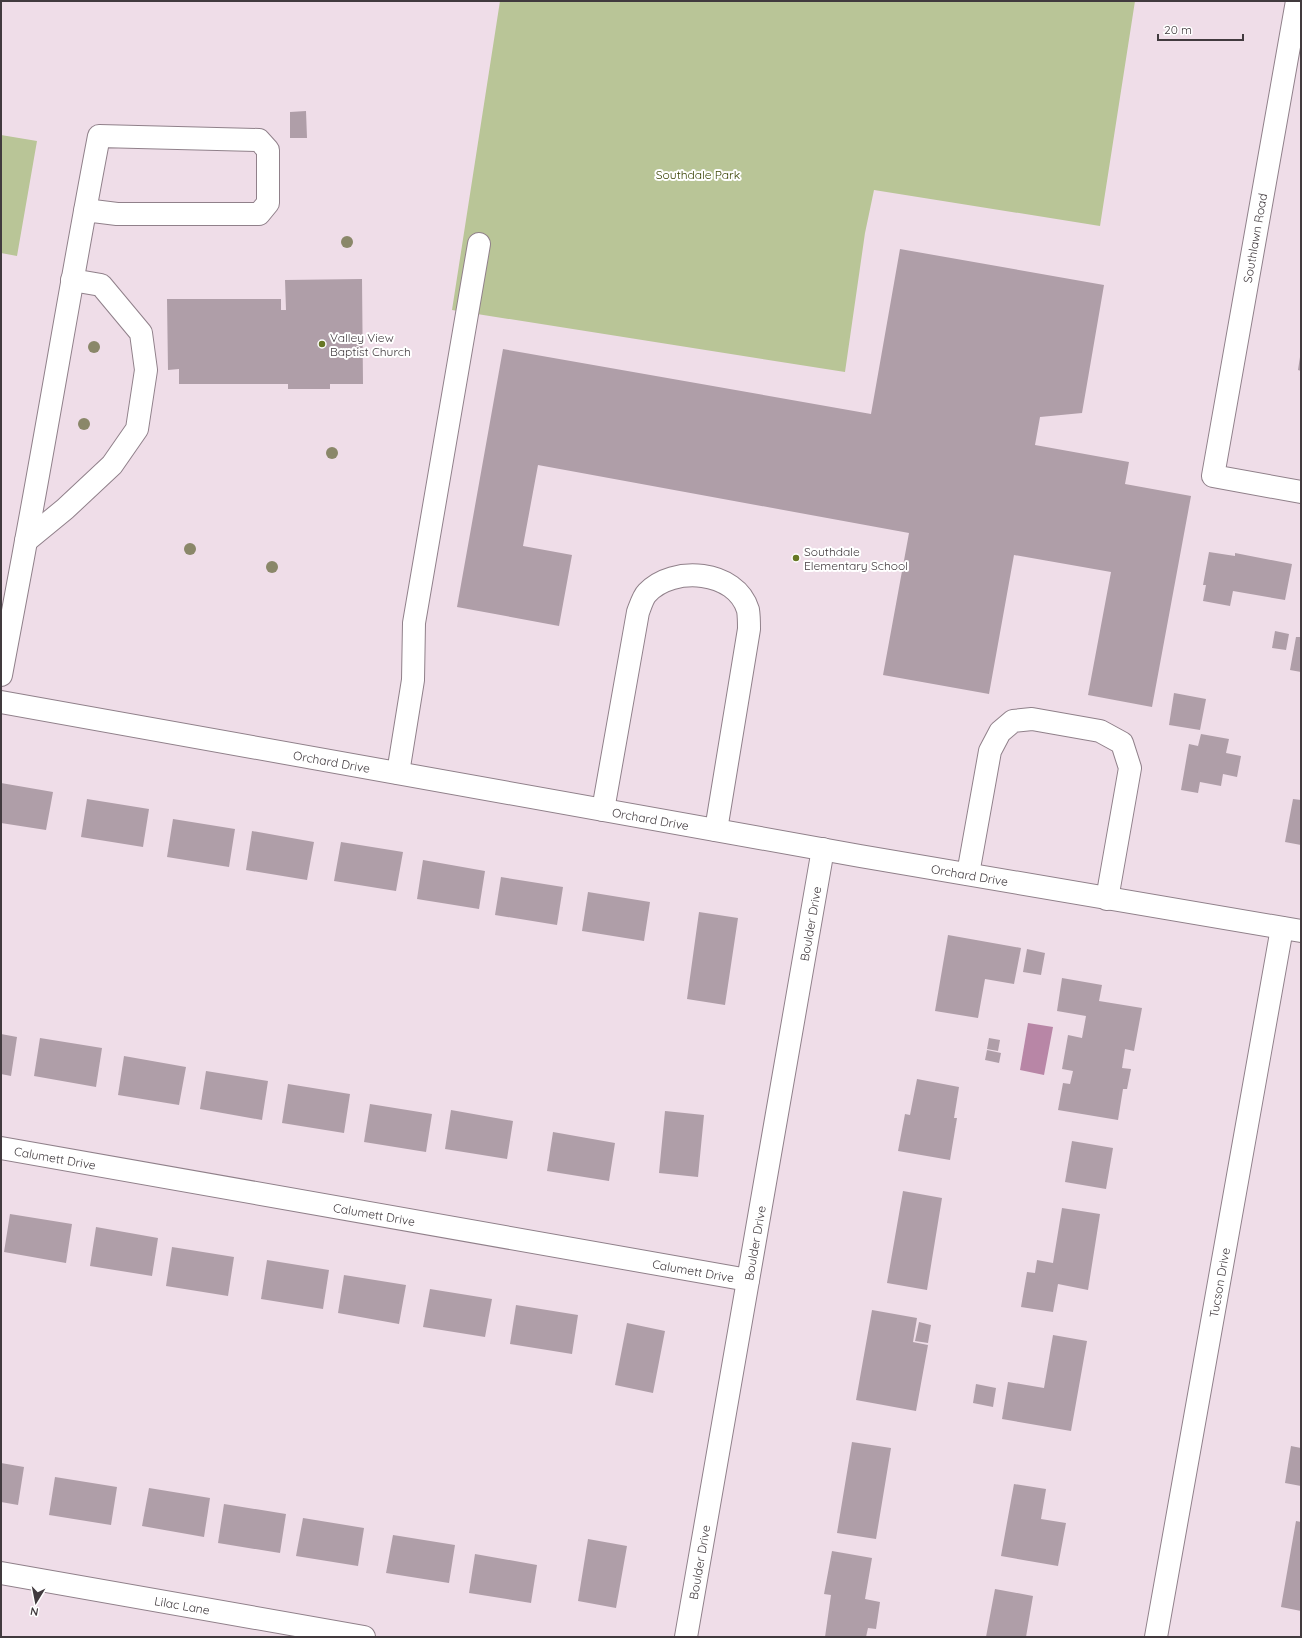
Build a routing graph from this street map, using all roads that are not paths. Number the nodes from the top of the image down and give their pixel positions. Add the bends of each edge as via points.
1 (1297, 1) edge
2 (85, 210) junction
3 (479, 244) dead end
4 (72, 280) junction
5 (1301, 492) edge
6 (26, 541) junction
7 (1, 675) edge
8 (1, 702) edge
9 (398, 773) junction
10 (603, 810) junction
11 (716, 830) junction
12 (823, 849) junction
13 (968, 874) junction
14 (1107, 898) junction
15 (1291, 930) edge
16 (1, 1148) edge
17 (748, 1280) junction
18 (1, 1573) edge
19 (364, 1637) edge
20 (686, 1637) edge
21 (1156, 1637) edge

1 - 5 street, Southlawn Road via 1213,476
2 - 2 street via 99,136 259,140 268,150 268,203 259,214 116,214
2 - 4 street
3 - 9 street via 414,624 413,680
4 - 6 street
4 - 6 street via 102,285 141,333 146,370 137,429 112,465 65,510
6 - 7 street
8 - 9 street, Orchard Drive
9 - 10 street, Orchard Drive
10 - 11 street, Orchard Drive
10 - 11 street via 638,612 646,593 664,581 680,576 703,575 721,580 736,591 748,610 749,629
11 - 12 street, Orchard Drive
12 - 13 street, Orchard Drive
12 - 17 street, Boulder Drive
13 - 14 street, Orchard Drive
13 - 14 street via 990,751 1000,732 1013,721 1032,720 1100,731 1122,743 1130,768
14 - 15 street, Orchard Drive
15 - 21 street, Tucson Drive
16 - 17 street, Calumett Drive
17 - 20 street, Boulder Drive
18 - 19 street, Lilac Lane

